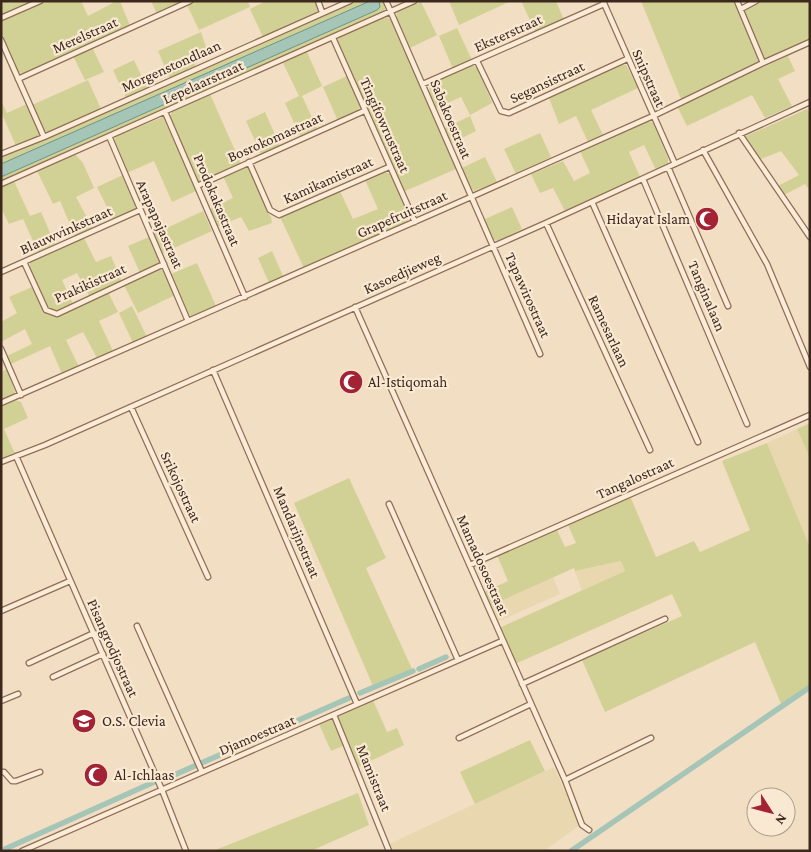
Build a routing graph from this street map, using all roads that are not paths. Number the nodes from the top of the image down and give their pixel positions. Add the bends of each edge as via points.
1 (40, 1) edge
2 (190, 1) edge
3 (318, 1) edge
4 (350, 1) edge
5 (386, 1) edge
6 (414, 1) edge
7 (737, 1) edge
8 (756, 1) edge
9 (603, 3) edge
10 (740, 9) junction
11 (322, 12) junction
12 (390, 12) junction
13 (1, 18) edge
14 (333, 38) junction
15 (1, 40) edge
16 (810, 42) edge
17 (627, 59) junction
18 (477, 61) junction
19 (763, 63) junction
20 (18, 79) junction
21 (423, 84) junction
22 (810, 102) edge
23 (364, 111) junction
24 (166, 112) junction
25 (653, 116) junction
26 (739, 133) junction
27 (109, 136) junction
28 (44, 137) junction
29 (703, 150) junction
30 (1, 154) edge
31 (249, 162) junction
32 (675, 164) junction
33 (389, 166) junction
34 (668, 167) junction
35 (643, 178) junction
36 (1, 184) edge
37 (197, 186) junction
38 (471, 198) junction
39 (592, 202) junction
40 (140, 210) junction
41 (415, 222) junction
42 (546, 223) junction
43 (810, 238) edge
44 (492, 247) junction
45 (24, 262) junction
46 (164, 264) junction
47 (1, 272) edge
48 (245, 297) junction
49 (728, 306) dead end
50 (355, 307) junction
51 (188, 321) junction
52 (1, 349) edge
53 (540, 354) dead end
54 (810, 367) edge
55 (213, 370) junction
56 (21, 394) junction
57 (1, 403) edge
58 (131, 407) junction
59 (810, 415) edge
60 (747, 424) dead end
61 (698, 442) dead end
62 (650, 450) dead end
63 (16, 456) junction
64 (1, 462) edge
65 (389, 504) dead end
66 (470, 565) junction
67 (208, 577) dead end
68 (70, 581) junction
69 (1, 611) edge
70 (665, 619) dead end
71 (137, 626) dead end
72 (94, 633) junction
73 (502, 642) junction
74 (103, 654) junction
75 (458, 660) junction
76 (29, 662) dead end
77 (53, 677) dead end
78 (522, 684) junction
79 (18, 694) dead end
80 (1, 701) edge
81 (357, 704) junction
82 (531, 704) junction
83 (334, 715) junction
84 (459, 738) dead end
85 (651, 738) dead end
86 (201, 770) junction
87 (1, 772) edge
88 (40, 772) dead end
89 (565, 780) junction
90 (162, 790) junction
91 (589, 830) dead end
92 (22, 851) edge
93 (186, 851) edge
94 (389, 851) edge

1 - 13 street
2 - 20 street, Merelstraat
3 - 11 street
4 - 11 street, Morgenstondlaan
5 - 12 street, Sabakoestraat
6 - 12 street, Lepelaarstraat
7 - 10 street
8 - 10 street
9 - 17 street, Snipstraat
9 - 18 street, Eksterstraat
10 - 19 street
11 - 28 street, Morgenstondlaan
12 - 14 street, Lepelaarstraat
12 - 21 street, Sabakoestraat
14 - 23 street, Tingifowrustraat
14 - 24 street, Lepelaarstraat
15 - 20 street
16 - 19 street, Grapefruitstraat
17 - 18 street, Segansistraat via 509,114 501,111
17 - 25 street, Snipstraat
18 - 21 street, Eksterstraat
19 - 25 street, Grapefruitstraat
20 - 28 street
21 - 38 street, Sabakoestraat
22 - 26 street, Kasoedjieweg
23 - 31 street, Bosrokomastraat
23 - 33 street, Tingifowrustraat
24 - 27 street, Lepelaarstraat
24 - 37 street, Prodokakastraat
25 - 32 street, Snipstraat
25 - 38 street, Grapefruitstraat
26 - 29 street, Kasoedjieweg
26 - 43 street
27 - 36 street, Lepelaarstraat
27 - 40 street, Arapapajastraat
28 - 30 street, Morgenstondlaan
29 - 32 street, Kasoedjieweg
29 - 54 street via 761,251
31 - 33 street, Kamikamistraat via 270,210 279,215
31 - 37 street, Bosrokomastraat
32 - 34 street, Kasoedjieweg
33 - 41 street, Tingifowrustraat
34 - 35 street, Kasoedjieweg
34 - 49 street
35 - 39 street, Kasoedjieweg
35 - 60 street, Tanginalaan
37 - 48 street, Prodokakastraat
38 - 41 street, Grapefruitstraat
38 - 44 street, Sabakoestraat
39 - 42 street, Kasoedjieweg
39 - 61 street
40 - 45 street, Blauwvinkstraat
40 - 46 street, Arapapajastraat
41 - 48 street, Grapefruitstraat
42 - 44 street, Kasoedjieweg
42 - 62 street, Ramesarlaan
44 - 50 street, Kasoedjieweg
44 - 53 street, Tapawirostraat
45 - 46 street, Prakikistraat via 46,310 57,314
45 - 47 street, Blauwvinkstraat
46 - 51 street, Arapapajastraat
48 - 51 street, Grapefruitstraat
50 - 55 street, Kasoedjieweg
50 - 66 street, Mamadosoestraat
51 - 56 street, Grapefruitstraat
52 - 56 street
55 - 58 street, Kasoedjieweg
55 - 81 street, Mandarijnstraat
56 - 57 street, Grapefruitstraat
58 - 63 street, Kasoedjieweg
58 - 67 street, Srikojostraat
59 - 66 street, Tangalostraat
63 - 64 street, Kasoedjieweg
63 - 68 street, Pisangrodjostraat
65 - 75 street
66 - 73 street, Mamadosoestraat
68 - 69 street
68 - 72 street, Pisangrodjostraat
70 - 78 street
71 - 86 street
72 - 74 street, Pisangrodjostraat
72 - 76 street
73 - 75 street, Djamoestraat
73 - 78 street, Mamadosoestraat
74 - 77 street
74 - 90 street, Pisangrodjostraat
75 - 81 street, Djamoestraat
78 - 82 street, Mamadosoestraat
79 - 80 street
81 - 83 street, Djamoestraat
82 - 84 street
82 - 89 street, Mamadosoestraat
83 - 86 street, Djamoestraat
83 - 94 street, Mamistraat
85 - 89 street
86 - 90 street, Djamoestraat
87 - 88 street via 16,782
89 - 91 street, Mamadosoestraat via 582,825
90 - 92 street, Djamoestraat
90 - 93 street, Pisangrodjostraat

